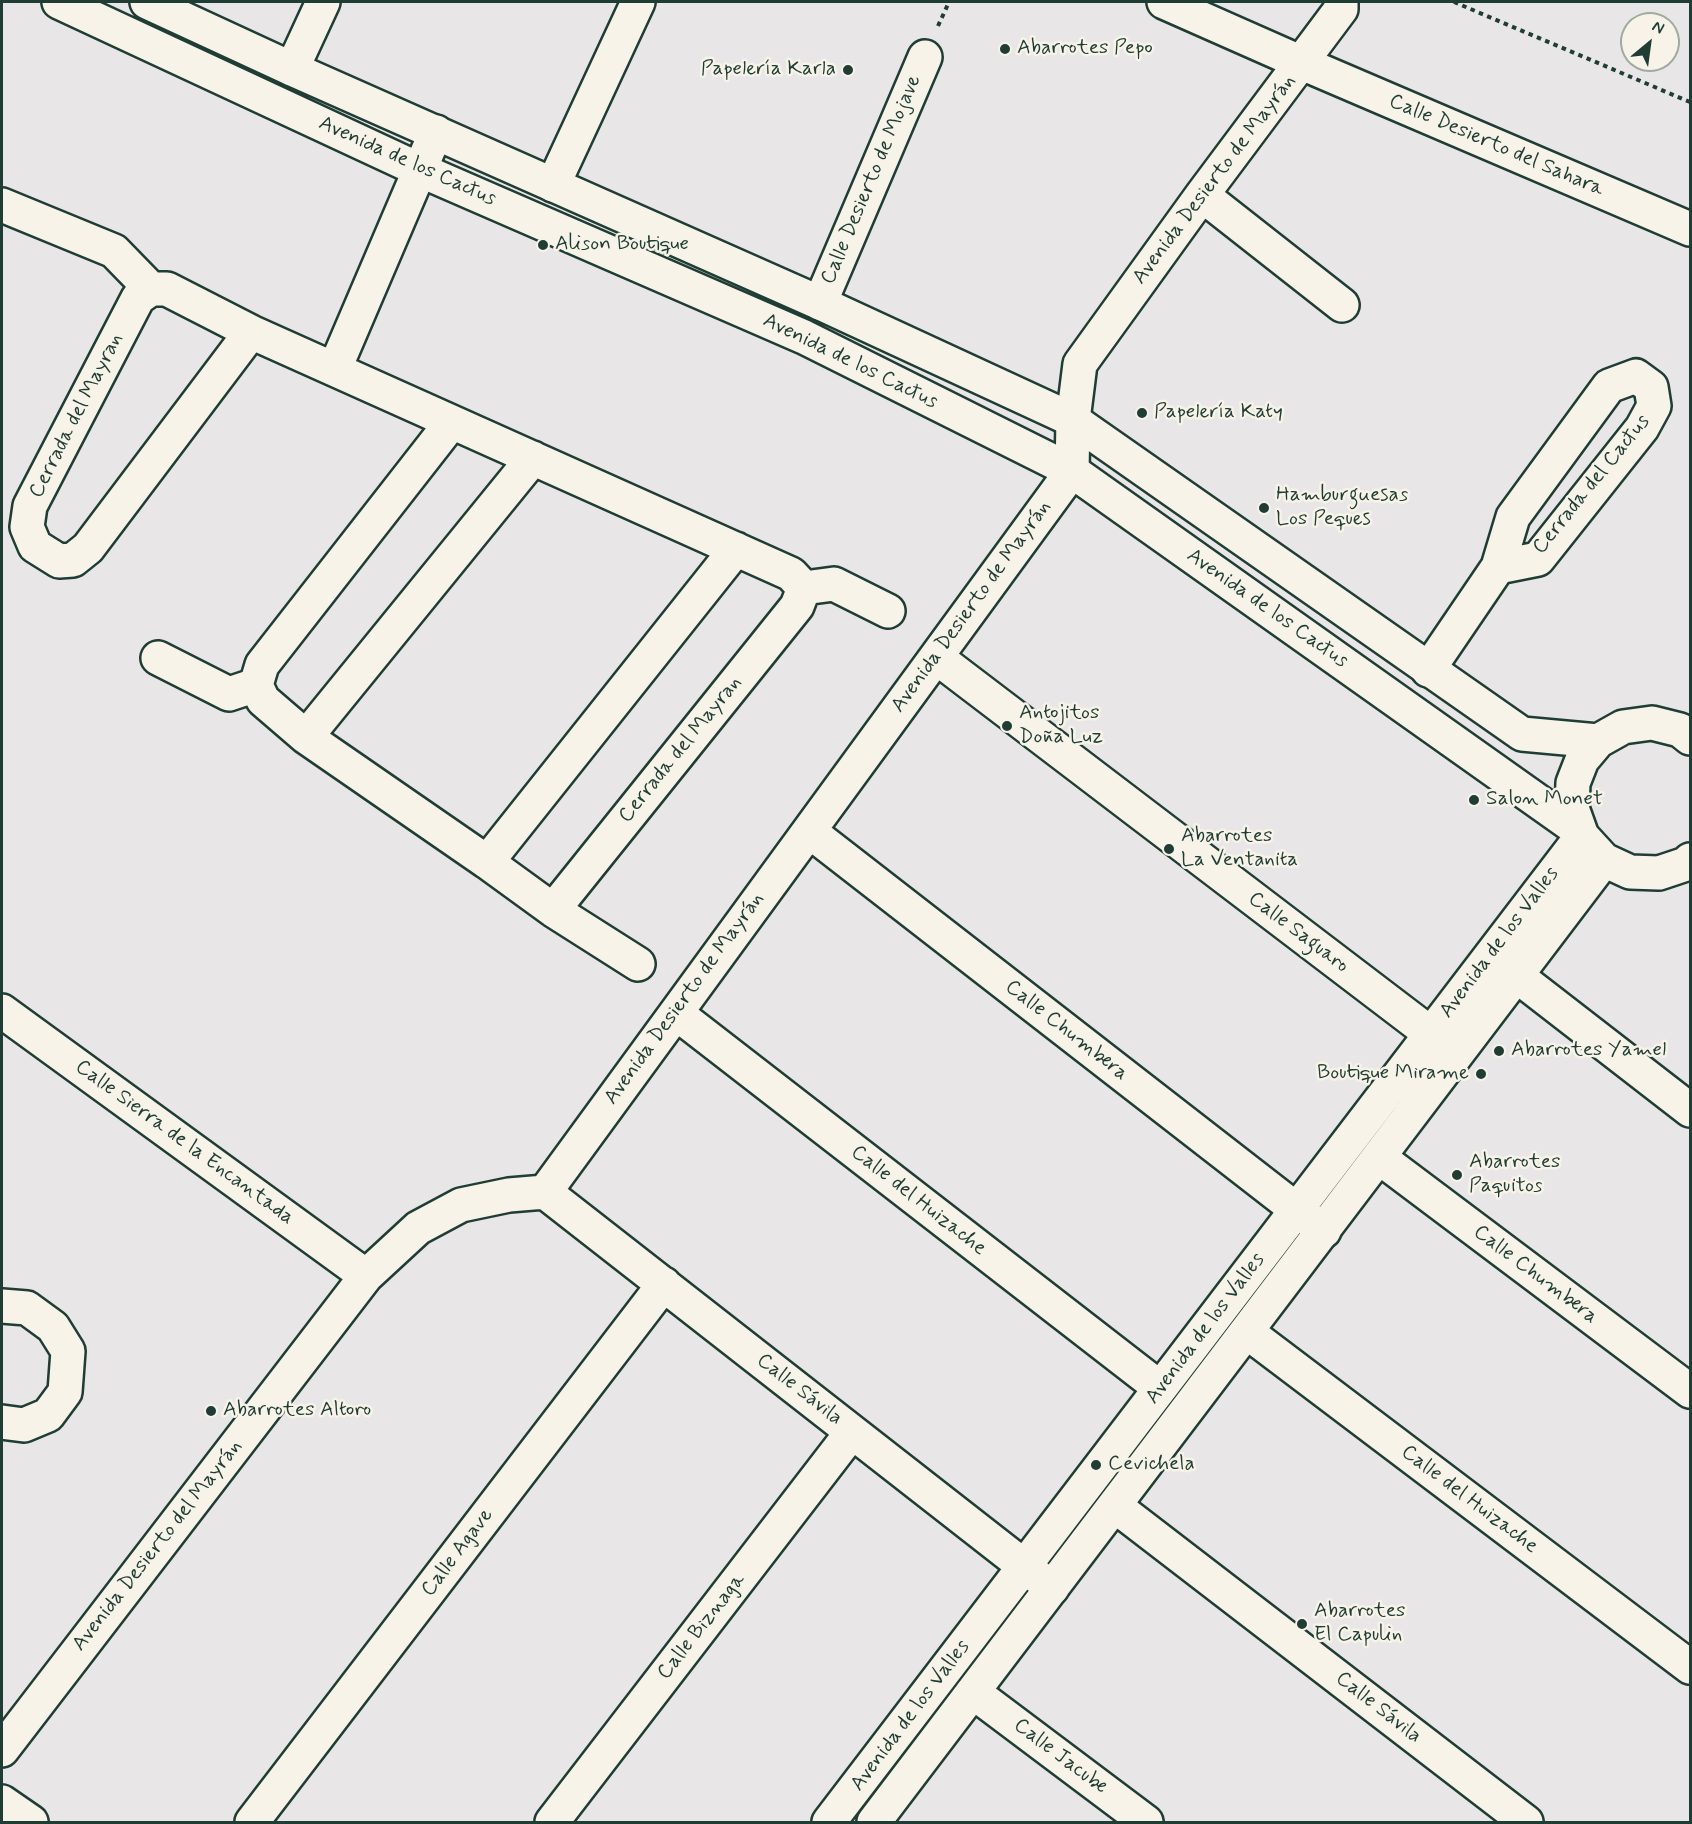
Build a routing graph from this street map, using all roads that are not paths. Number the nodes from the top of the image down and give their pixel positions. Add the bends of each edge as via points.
1 (59, 2) edge
2 (147, 2) edge
3 (323, 2) edge
4 (638, 2) edge
5 (1164, 2) edge
6 (1341, 2) edge
7 (925, 57) dead end
8 (1302, 63) junction
9 (292, 69) junction
10 (436, 132) junction
11 (420, 170) junction
12 (553, 185) junction
13 (1202, 195) junction
14 (2, 205) edge
15 (1690, 229) edge
16 (151, 289) junction
17 (820, 303) junction
18 (1342, 305) dead end
19 (251, 332) junction
20 (335, 368) junction
21 (1073, 420) junction
22 (451, 423) junction
23 (533, 458) junction
24 (1072, 471) junction
25 (736, 549) junction
26 (1498, 567) junction
27 (804, 588) junction
28 (888, 611) dead end
29 (936, 657) junction
30 (158, 658) dead end
31 (1428, 670) junction
32 (256, 685) junction
33 (1687, 728) edge
34 (306, 737) junction
35 (1598, 741) junction
36 (809, 831) junction
37 (1581, 834) junction
38 (1604, 860) junction
39 (1690, 860) edge
40 (487, 862) junction
41 (553, 910) junction
42 (638, 964) dead end
43 (1517, 976) junction
44 (2, 1011) edge
45 (676, 1013) junction
46 (1431, 1034) junction
47 (1690, 1110) edge
48 (1380, 1158) junction
49 (545, 1192) junction
50 (1297, 1210) junction
51 (1324, 1231) junction
52 (366, 1276) junction
53 (663, 1284) junction
54 (2, 1306) edge
55 (1247, 1332) junction
56 (1161, 1388) junction
57 (1690, 1391) edge
58 (2, 1422) edge
59 (852, 1432) junction
60 (1115, 1506) junction
61 (1025, 1566) junction
62 (1052, 1588) junction
63 (1690, 1668) edge
64 (973, 1692) junction
65 (2, 1750) edge
66 (2, 1802) edge
67 (31, 1822) edge
68 (252, 1822) edge
69 (552, 1822) edge
70 (829, 1822) edge
71 (874, 1822) edge
72 (1146, 1822) edge
73 (1526, 1822) edge

1 - 11 street, Avenida de los Cactus
2 - 9 street, Avenida de los Cactus
3 - 9 street
4 - 12 street
5 - 8 street, Calle Desierto del Sahara
6 - 8 street, Avenida Desierto de Mayrán via 1341,9
7 - 17 street, Calle Desierto de Mojave
8 - 13 street, Avenida Desierto de Mayrán
8 - 15 street, Calle Desierto del Sahara
9 - 10 street, Avenida de los Cactus
10 - 11 street
10 - 12 street, Avenida de los Cactus
11 - 20 street
11 - 24 street, Avenida de los Cactus via 804,337
12 - 17 street, Avenida de los Cactus
13 - 18 street
13 - 21 street, Avenida Desierto de Mayrán via 1080,364
14 - 16 street via 114,251
16 - 19 street via 167,288
16 - 19 street, Cerrada del Mayran via 138,297 30,506 27,527 35,546 59,561 73,560 88,548
17 - 21 street, Avenida de los Cactus
19 - 20 street
20 - 22 street
21 - 24 street, Avenida Desierto de Mayrán
21 - 31 street, Avenida de los Cactus
22 - 23 street
22 - 32 street via 262,665
23 - 25 street
23 - 34 street
24 - 29 street, Avenida Desierto de Mayrán
24 - 37 street, Avenida de los Cactus
25 - 27 street via 791,574
25 - 40 street
26 - 26 street, Cerrada del Cactus via 1538,559 1642,428 1654,406 1651,387 1636,376 1610,386 1513,517
26 - 31 street, Cerrada del Cactus
27 - 28 street via 834,584
27 - 41 street, Cerrada del Mayran via 797,606
29 - 36 street, Avenida Desierto de Mayrán
29 - 46 street, Calle Saguaro
30 - 32 street via 229,694
31 - 35 street, Avenida de los Cactus via 1522,734
32 - 34 street via 263,700
33 - 35 street via 1652,723 1623,727
34 - 40 street
35 - 37 street via 1582,760 1574,783 1572,808
36 - 45 street, Avenida Desierto de Mayrán
36 - 50 street, Calle Chumbera
37 - 38 street, Avenida de los Cactus
37 - 46 street, Avenida de los Valles
38 - 39 street via 1630,872 1659,873
38 - 43 street, Avenida de los Valles
40 - 41 street
41 - 42 street
43 - 47 street
43 - 48 street, Avenida de los Valles
44 - 52 street, Calle Sierra de la Encantada
45 - 49 street, Avenida Desierto de Mayrán
45 - 56 street, Calle del Huizache
46 - 50 street, Avenida de los Valles
48 - 51 street, Avenida de los Valles
48 - 57 street, Calle Chumbera
49 - 52 street, Avenida Desierto del Mayrán via 462,1204 418,1228
49 - 53 street, Calle Sávila
50 - 51 street, Calle Chumbera
50 - 56 street, Avenida de los Valles
51 - 55 street, Avenida de los Valles
52 - 65 street, Avenida Desierto del Mayrán
53 - 59 street, Calle Sávila
53 - 68 street, Calle Agave
54 - 58 street via 27,1308 53,1327 69,1351 65,1392 48,1414 24,1425
55 - 60 street, Avenida de los Valles
55 - 63 street, Calle del Huizache
56 - 61 street, Avenida de los Valles
59 - 61 street, Calle Sávila
59 - 69 street, Calle Biznaga
60 - 62 street, Avenida de los Valles
60 - 73 street, Calle Sávila
61 - 62 street, Calle Sávila
61 - 70 street, Avenida de los Valles
62 - 64 street, Avenida de los Valles
64 - 71 street, Avenida de los Valles
64 - 72 street, Calle Jacube
66 - 67 street

